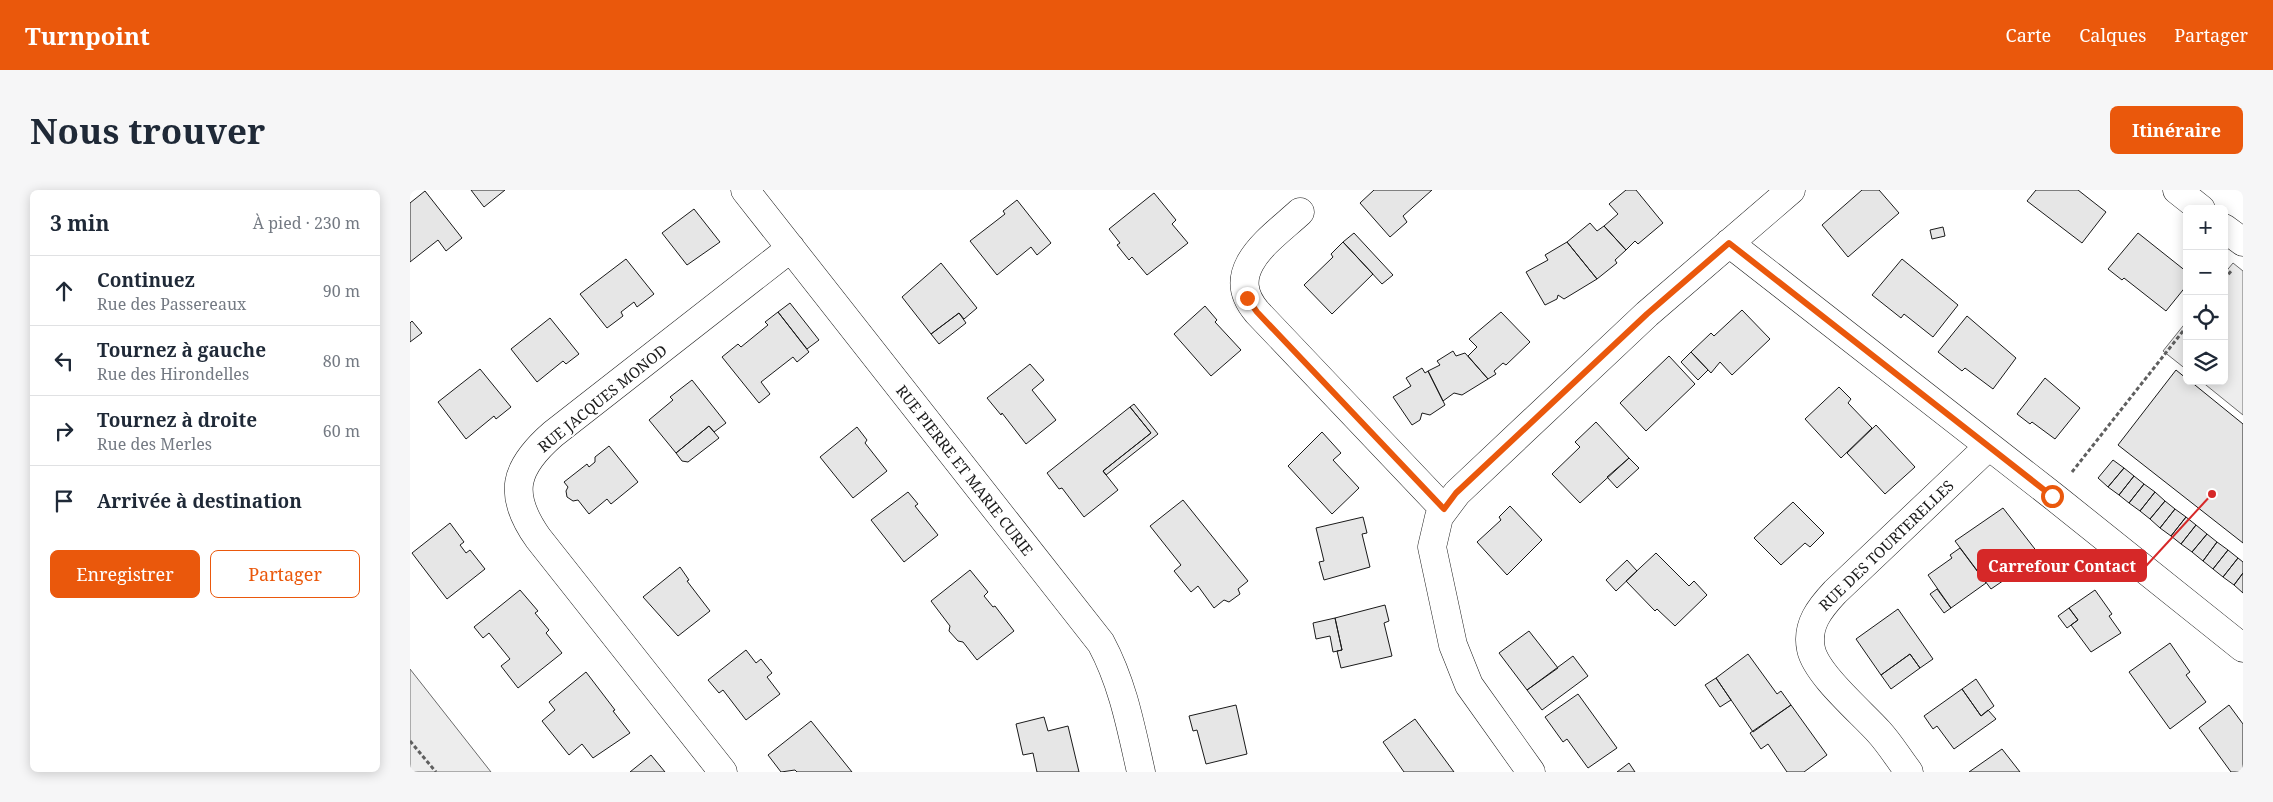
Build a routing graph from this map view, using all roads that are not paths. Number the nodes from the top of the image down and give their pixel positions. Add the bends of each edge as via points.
1 (745, 190) edge
2 (1791, 190) edge
3 (2177, 190) edge
4 (2196, 205) edge
5 (1300, 212) dead end
6 (2228, 231) edge
7 (2243, 242) edge
8 (1729, 243) junction
9 (790, 248) junction
10 (1989, 446) junction
11 (1444, 509) junction
12 (2243, 648) edge
13 (723, 772) edge
14 (1142, 772) edge
15 (1532, 772) edge
16 (1909, 772) edge

1 - 9 street, RUE PIERRE ET MARIE CURIE
2 - 8 street
3 - 4 street
5 - 11 street via 1249,263 1245,289 1247,298
6 - 7 street
8 - 10 street
8 - 11 street via 1647,314 1456,493
9 - 13 street, RUE JACQUES MONOD via 553,434 531,455 518,480 520,504 538,538
9 - 14 street, RUE PIERRE ET MARIE CURIE via 1101,643 1121,687
10 - 12 street
10 - 16 street, RUE DES TOURTERELLES via 1835,592 1816,614 1812,624 1811,649 1817,665 1879,732
11 - 15 street via 1435,526 1432,546 1460,665 1469,685

